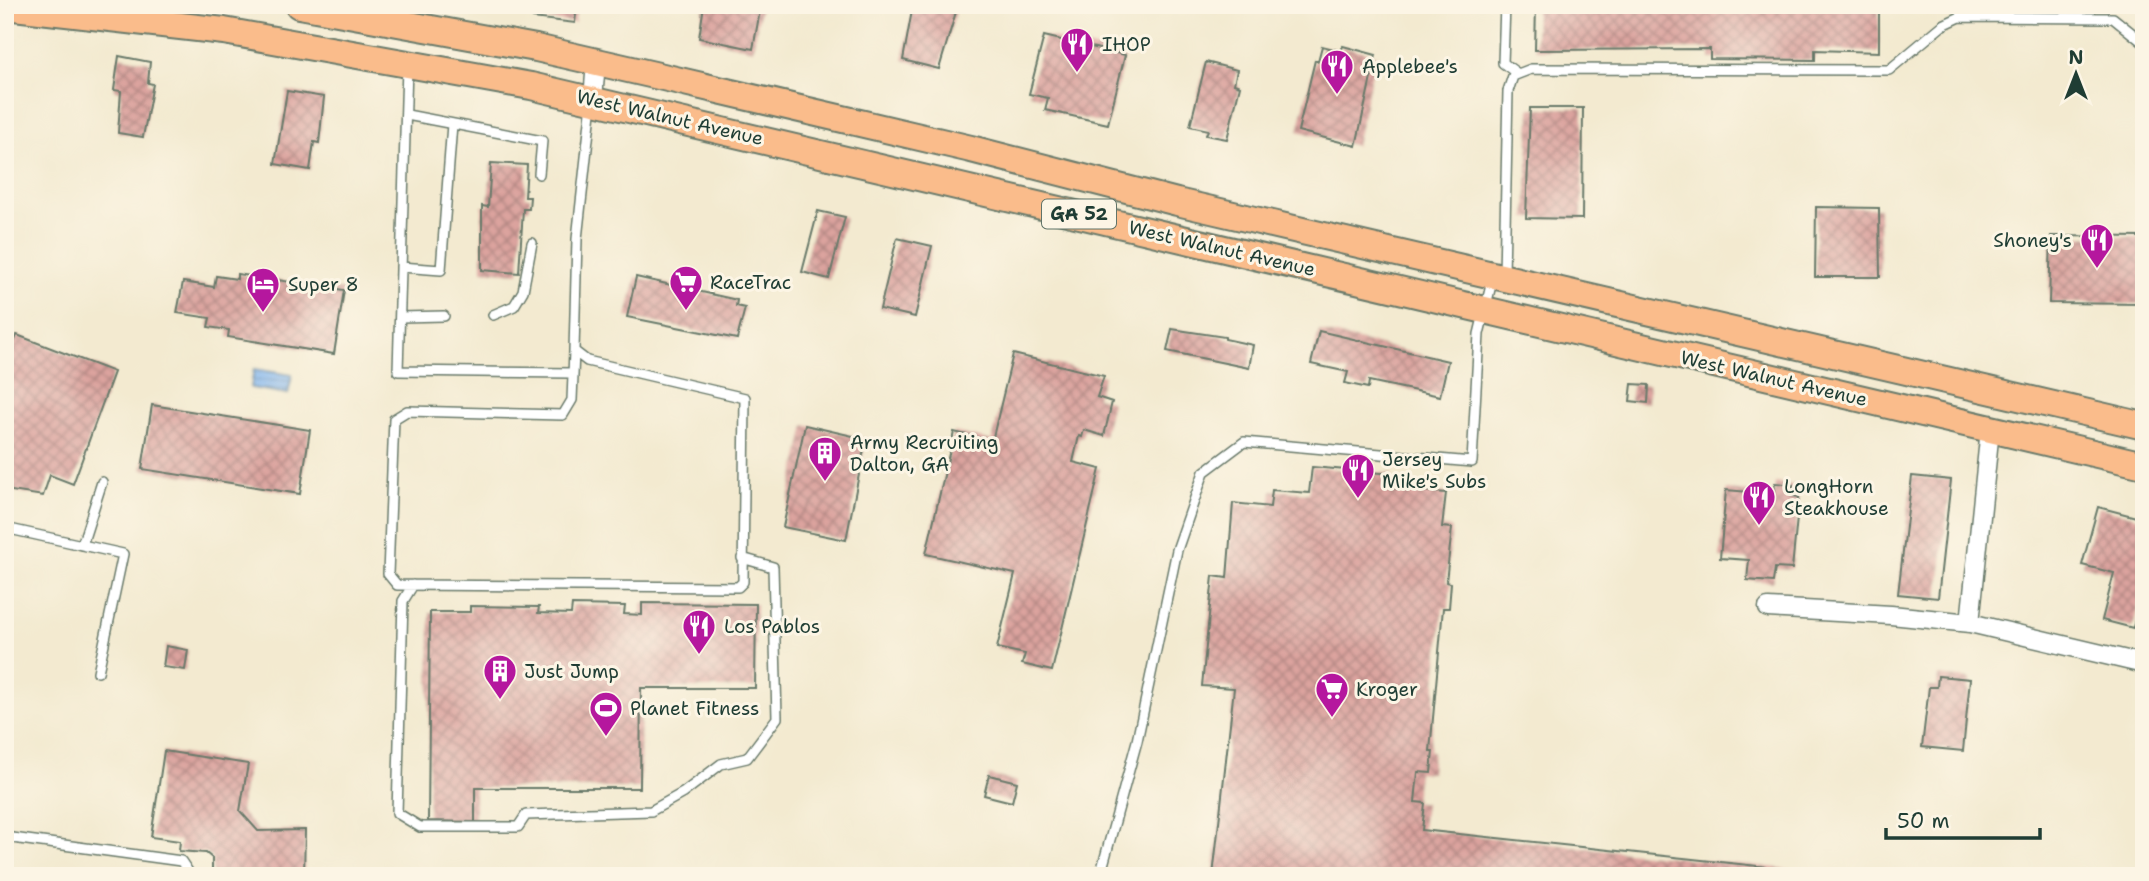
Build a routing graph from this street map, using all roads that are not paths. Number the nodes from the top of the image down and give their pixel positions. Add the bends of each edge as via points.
1 (299, 5) edge
2 (1505, 5) edge
3 (5, 6) edge
4 (2144, 43) edge
5 (407, 62) junction
6 (596, 62) junction
7 (1518, 74) junction
8 (593, 99) junction
9 (407, 115) junction
10 (452, 124) junction
11 (539, 174) dead end
12 (532, 243) dead end
13 (401, 267) junction
14 (1499, 275) junction
15 (1485, 309) junction
16 (493, 315) dead end
17 (444, 316) dead end
18 (401, 317) junction
19 (574, 351) junction
20 (572, 373) junction
21 (2144, 426) edge
22 (1990, 429) junction
23 (2144, 465) edge
24 (102, 482) dead end
25 (5, 528) edge
26 (82, 545) junction
27 (742, 558) junction
28 (412, 585) junction
29 (1769, 608) dead end
30 (1970, 623) junction
31 (2144, 664) edge
32 (98, 672) dead end
33 (5, 837) edge
34 (191, 876) edge
35 (1100, 876) edge

1 - 6 main road, West Walnut Avenue / GA 52
2 - 7 lane via 1503,63
3 - 5 main road, West Walnut Avenue / GA 52 via 224,31
4 - 7 lane via 2113,18 1960,17 1942,25 1889,70 1531,69
5 - 8 main road, West Walnut Avenue / GA 52
5 - 9 lane
6 - 8 street
6 - 14 main road, West Walnut Avenue / GA 52
7 - 14 lane via 1508,91
8 - 15 main road, West Walnut Avenue / GA 52
8 - 19 lane via 577,239
9 - 10 lane
9 - 13 lane
10 - 11 lane via 542,141
10 - 13 lane via 441,270
12 - 16 lane via 523,291 514,306
13 - 18 lane
14 - 15 lane
14 - 21 main road, West Walnut Avenue / GA 52
15 - 22 main road, West Walnut Avenue / GA 52
15 - 35 lane via 1479,334 1472,463 1244,442 1205,472 1177,550 1137,741
17 - 18 lane
18 - 20 lane via 398,371
19 - 20 lane
19 - 27 lane via 587,361 745,398
20 - 28 lane via 572,400 563,415 407,411 394,419 388,574 397,585
22 - 23 main road, West Walnut Avenue / GA 52
22 - 30 street
24 - 26 lane
25 - 26 lane
26 - 32 lane via 123,554
27 - 28 lane via 743,582 738,587
27 - 28 lane via 773,567 777,718 747,758 721,764 651,811 526,815 518,827 420,827 397,813 403,601
29 - 30 street
30 - 31 street
33 - 34 lane via 181,861

